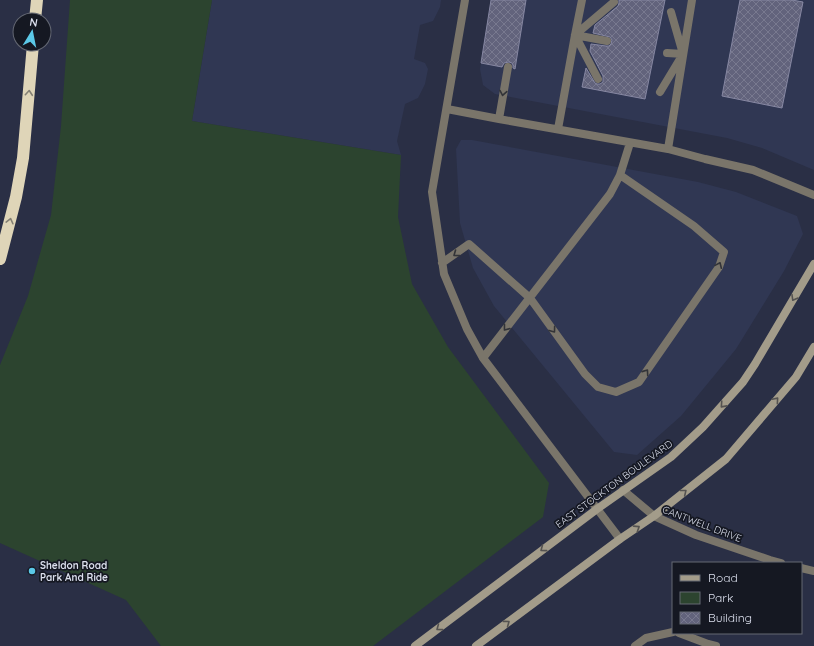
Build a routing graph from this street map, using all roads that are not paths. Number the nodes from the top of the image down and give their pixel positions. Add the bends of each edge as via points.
1 (37, 0) edge
2 (465, 0) edge
3 (582, 0) edge
4 (692, 0) edge
5 (614, 2) dead end
6 (36, 12) edge
7 (672, 12) dead end
8 (575, 35) junction
9 (607, 41) dead end
10 (32, 52) edge
11 (666, 53) dead end
12 (683, 54) junction
13 (508, 68) dead end
14 (598, 79) dead end
15 (660, 92) dead end
16 (446, 109) junction
17 (499, 119) junction
18 (558, 130) junction
19 (630, 143) junction
20 (668, 149) junction
21 (620, 175) junction
22 (814, 195) edge
23 (0, 259) edge
24 (442, 263) junction
25 (814, 264) edge
26 (530, 298) junction
27 (814, 347) edge
28 (483, 358) junction
29 (623, 490) junction
30 (596, 509) junction
31 (654, 516) junction
32 (620, 539) junction
33 (777, 562) edge
34 (802, 568) edge
35 (814, 571) edge
36 (672, 632) edge
37 (682, 634) edge
38 (415, 646) edge
39 (476, 646) edge
40 (635, 646) edge
41 (716, 646) edge

1 - 6 highway
2 - 16 street
3 - 8 street
4 - 12 street
5 - 8 street
7 - 12 street
8 - 9 street
8 - 14 street
8 - 18 street
23 -> 10 highway via 23,158
11 - 12 street
12 - 15 street
12 - 20 street
13 -> 17 street
16 - 17 street
16 - 24 street via 432,192
17 - 18 street
18 - 19 street
19 - 20 street
19 - 21 street
20 - 22 street via 753,170
21 - 26 street via 610,194
26 -> 21 street via 585,374 598,387 616,392 640,382 719,267 724,252 694,226
26 -> 24 street via 469,244
24 - 28 street via 466,329
25 -> 29 street, EAST STOCKTON BOULEVARD via 744,382 703,427 671,457
26 -> 28 street
31 -> 27 street via 726,459 796,377
28 - 30 street
29 - 30 street, EAST STOCKTON BOULEVARD
29 - 31 street, CANTWELL DRIVE
30 - 32 street
30 -> 38 street, EAST STOCKTON BOULEVARD
32 -> 31 street
31 - 33 street, CANTWELL DRIVE via 696,535
39 -> 32 street
34 - 35 street
36 - 40 street via 646,638
37 - 41 street

